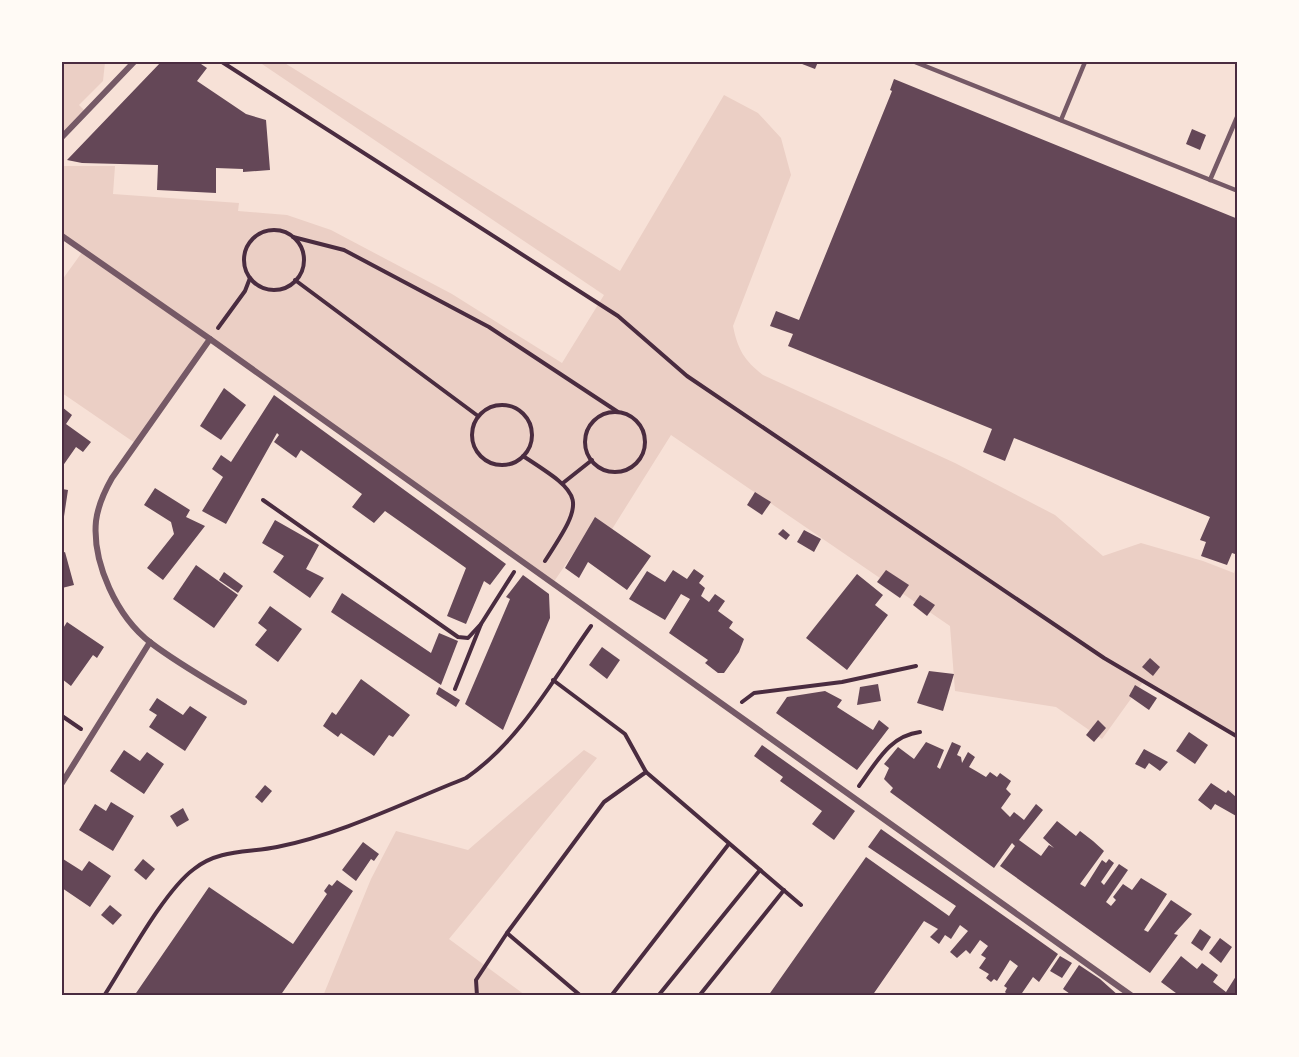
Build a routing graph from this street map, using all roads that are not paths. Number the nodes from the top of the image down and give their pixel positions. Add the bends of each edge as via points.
1 (134, 62) edge
2 (915, 62) edge
3 (1085, 62) edge
4 (1238, 115) edge
5 (1061, 120) junction
6 (62, 137) edge
7 (1210, 180) junction
8 (1238, 190) edge
9 (62, 236) edge
10 (210, 339) junction
11 (150, 642) junction
12 (244, 702) dead end
13 (62, 783) edge
14 (1132, 996) edge

1 - 6 street
2 - 5 lane
3 - 5 lane
4 - 7 lane
5 - 7 lane
7 - 8 lane
9 - 10 street
10 - 11 street via 112,478 96,521 96,544 107,581 123,611
10 - 14 street
11 - 12 street
11 - 13 street

